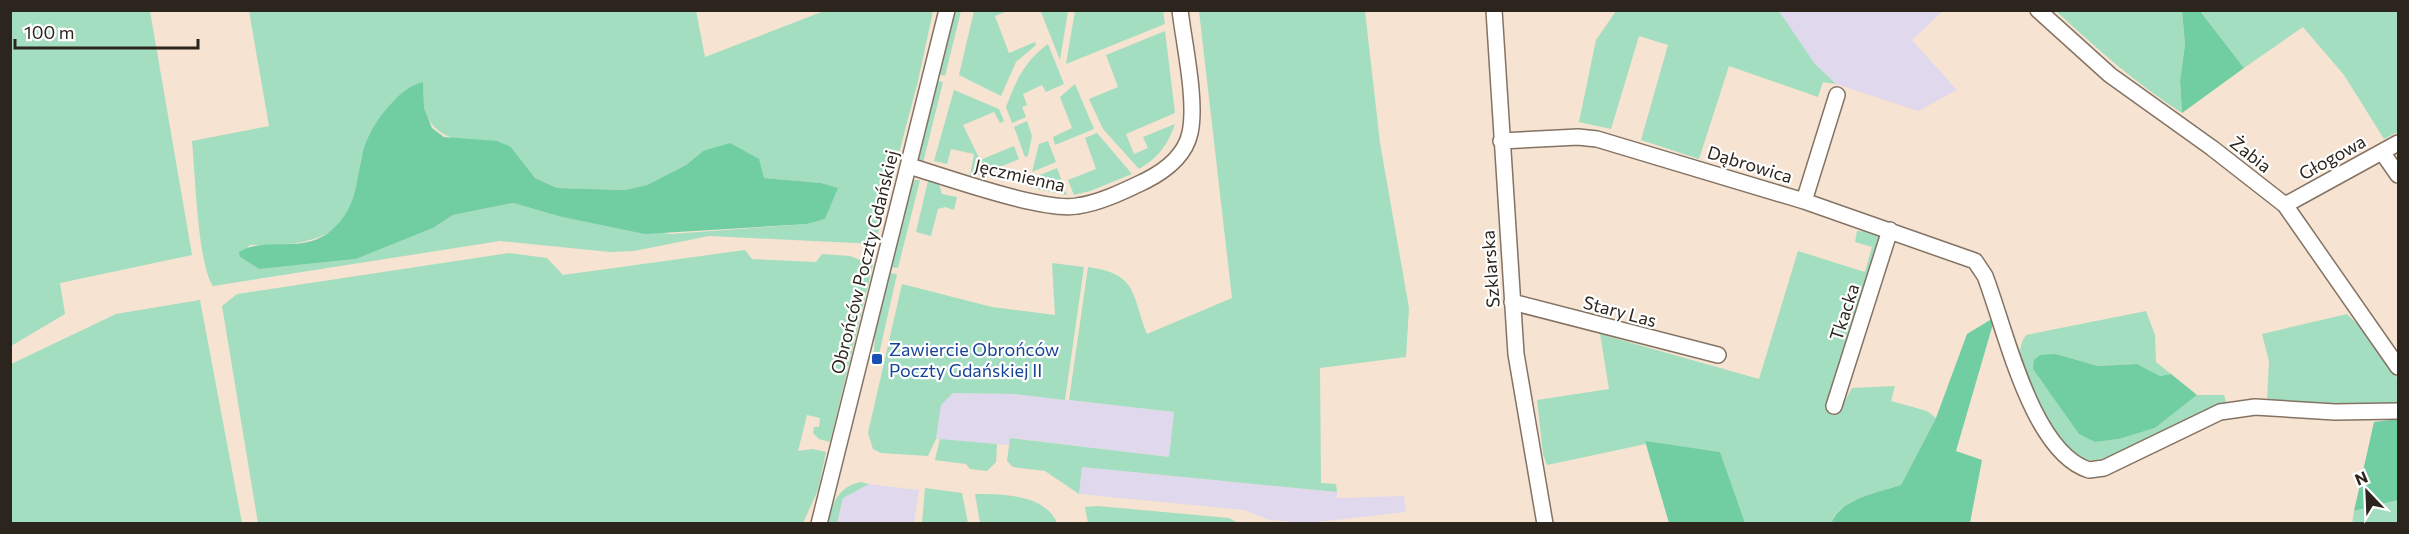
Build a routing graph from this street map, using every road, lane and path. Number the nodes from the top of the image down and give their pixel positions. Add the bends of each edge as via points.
1 (947, 10) edge
2 (1180, 10) edge
3 (1494, 10) edge
4 (2038, 10) edge
5 (1837, 95) dead end
6 (1501, 141) junction
7 (2398, 143) edge
8 (2382, 152) junction
9 (909, 166) junction
10 (2398, 176) edge
11 (1804, 201) junction
12 (2284, 205) junction
13 (1890, 230) junction
14 (1512, 302) junction
15 (1718, 356) dead end
16 (2398, 368) edge
17 (1834, 406) dead end
18 (2398, 411) edge
19 (819, 524) edge
20 (1545, 524) edge

1 - 9 street, Obrońców Poczty Gdańskiej
2 - 9 street, Jęczmienna via 1193,117 1190,135 1175,160 1150,178 1075,207 1023,198
3 - 6 street, Szklarska
4 - 12 street, Żabia via 2110,75
5 - 11 street
6 - 11 street, Dąbrowica via 1597,139
6 - 14 street, Szklarska
7 - 8 street, Głogowa
8 - 10 street
8 - 12 street, Głogowa
9 - 19 street, Obrońców Poczty Gdańskiej
11 - 13 street, Dąbrowica
12 - 16 street, Żabia
13 - 17 street, Tkacka
13 - 18 street, Dąbrowica via 1956,252 1981,268 2043,430 2083,468 2104,468 2212,414 2255,408
14 - 15 street, Stary Las
14 - 20 street, Szklarska via 1523,403

